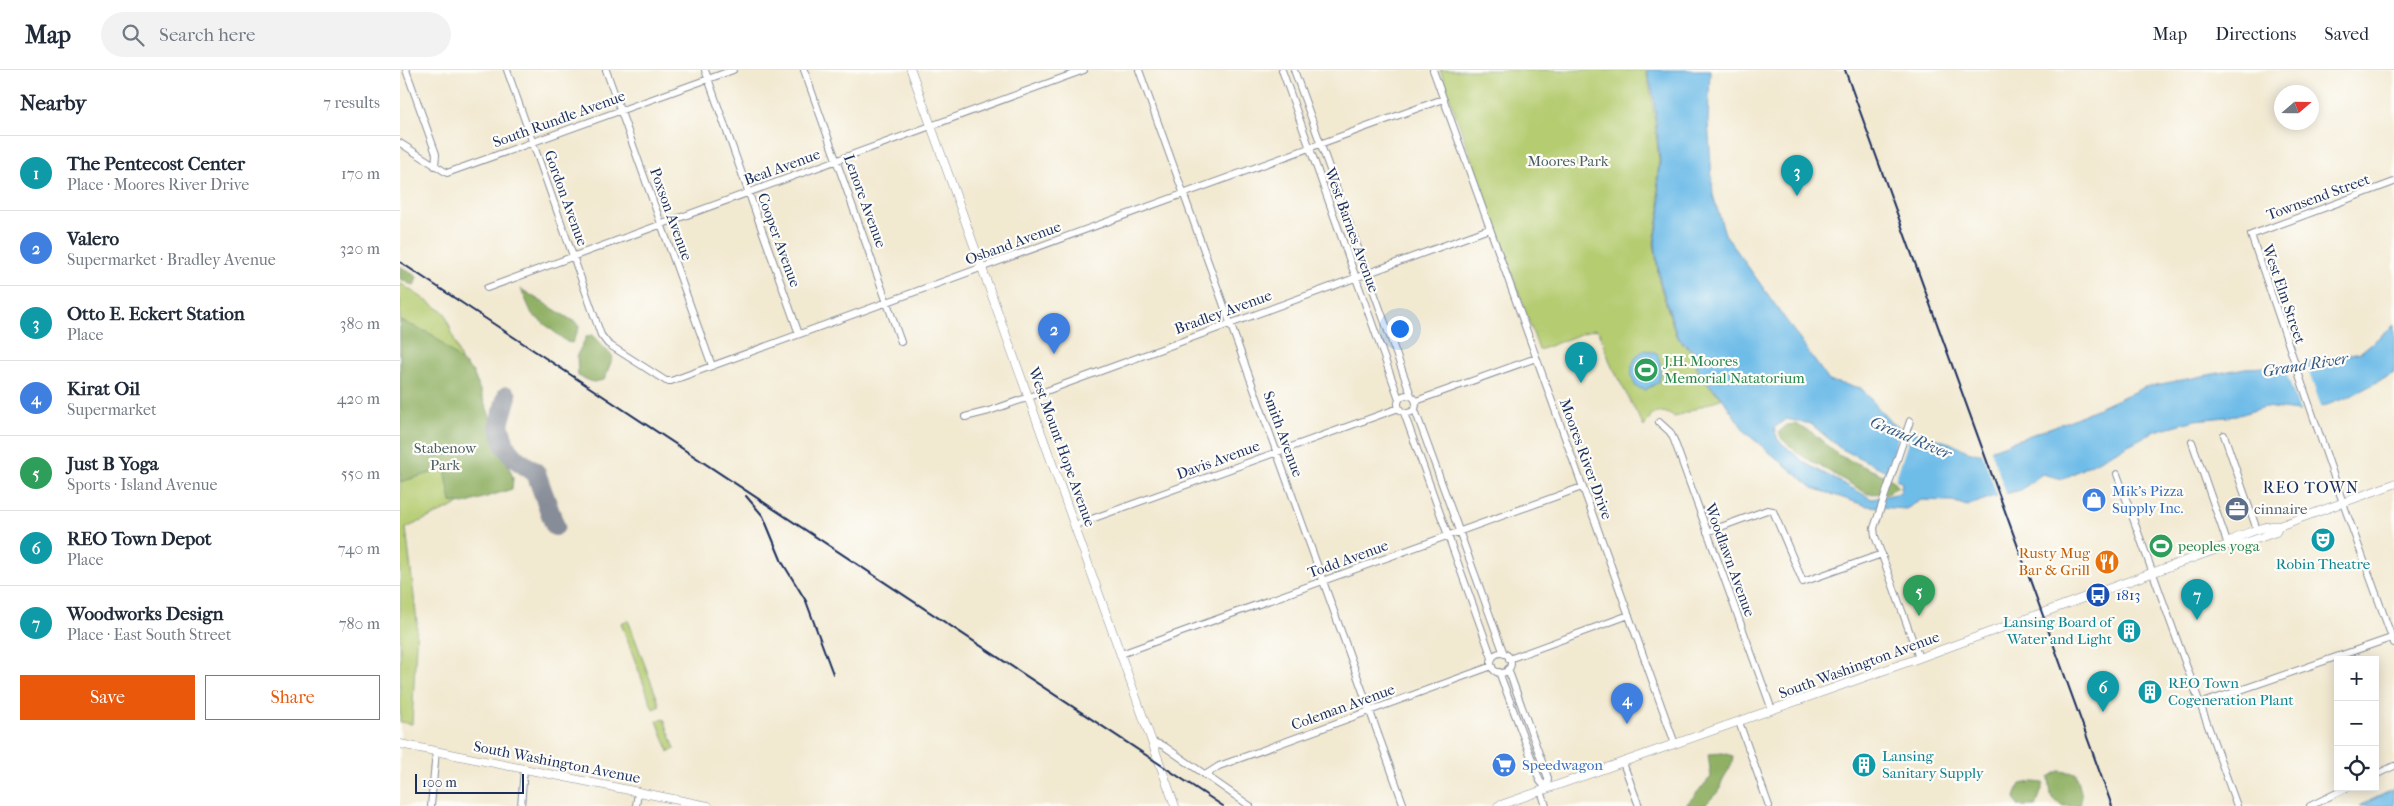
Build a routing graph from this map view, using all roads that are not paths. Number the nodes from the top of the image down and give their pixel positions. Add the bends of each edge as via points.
1 (406, 70) edge
2 (507, 70) edge
3 (606, 70) edge
4 (705, 70) edge
5 (732, 70) edge
6 (804, 70) edge
7 (911, 70) edge
8 (1084, 70) edge
9 (1139, 70) edge
10 (1282, 70) edge
11 (1294, 70) edge
12 (1433, 70) edge
13 (708, 79) junction
14 (1443, 99) junction
15 (620, 110) junction
16 (931, 126) junction
17 (400, 143) edge
18 (532, 143) junction
19 (1320, 144) junction
20 (1310, 148) junction
21 (836, 160) junction
22 (435, 166) junction
23 (2394, 182) edge
24 (749, 192) junction
25 (1184, 194) junction
26 (661, 224) junction
27 (1490, 228) junction
28 (2251, 235) joint
29 (573, 255) junction
30 (982, 268) junction
31 (1367, 273) junction
32 (1356, 278) junction
33 (487, 288) dead end
34 (888, 302) junction
35 (1230, 323) junction
36 (799, 334) junction
37 (601, 335) joint
38 (901, 342) dead end
39 (1536, 358) junction
40 (712, 366) junction
41 (1411, 395) junction
42 (1029, 397) junction
43 (1399, 399) junction
44 (1416, 401) junction
45 (1415, 410) junction
46 (1401, 411) junction
47 (965, 417) dead end
48 (1910, 421) dead end
49 (1659, 422) dead end
50 (2224, 435) dead end
51 (2192, 442) dead end
52 (1277, 452) junction
53 (2117, 474) dead end
54 (2394, 484) edge
55 (1582, 486) junction
56 (2343, 503) junction
57 (1075, 525) junction
58 (2279, 526) junction
59 (2257, 530) junction
60 (1459, 532) junction
61 (1707, 532) junction
62 (1448, 536) junction
63 (2228, 545) junction
64 (1882, 554) junction
65 (2152, 572) junction
66 (1323, 581) junction
67 (1629, 615) junction
68 (2393, 639) edge
69 (1121, 654) junction
70 (1504, 654) junction
71 (1492, 658) junction
72 (1920, 658) junction
73 (1510, 659) junction
74 (1492, 666) junction
75 (1508, 669) junction
76 (1499, 672) junction
77 (2200, 704) junction
78 (1370, 710) junction
79 (1772, 710) junction
80 (1739, 722) junction
81 (1153, 742) junction
82 (400, 744) edge
83 (1675, 744) junction
84 (436, 751) junction
85 (1623, 763) junction
86 (2394, 766) edge
87 (524, 769) junction
88 (2379, 773) edge
89 (1204, 775) junction
90 (1544, 790) junction
91 (2341, 791) edge
92 (638, 792) junction
93 (431, 806) edge
94 (521, 806) edge
95 (636, 806) edge
96 (708, 806) edge
97 (1175, 806) edge
98 (1250, 806) edge
99 (1404, 806) edge
100 (1498, 806) edge
101 (1546, 806) edge
102 (1639, 806) edge
103 (1769, 806) edge
104 (2237, 806) edge
105 (2310, 806) edge

1 - 22 street via 436,154
2 - 18 street, Gordon Avenue
3 - 15 street, Poxson Avenue
4 - 13 street, Cooper Avenue
5 - 13 street, South Rundle Avenue
6 - 21 street, Lenore Avenue
7 - 16 street, West Mount Hope Avenue
8 - 16 street, Beal Avenue
9 - 25 street, Smith Avenue
10 - 20 street, West Barnes Avenue
11 - 19 street, West Barnes Avenue
12 - 14 street, Moores River Drive
13 - 15 street, South Rundle Avenue
13 - 24 street, Cooper Avenue
14 - 19 street, Osband Avenue
14 - 27 street, Moores River Drive
15 - 18 street, South Rundle Avenue
15 - 26 street, Poxson Avenue
16 - 21 street, Beal Avenue
16 - 30 street, West Mount Hope Avenue
17 - 22 street, South Rundle Avenue
18 - 22 street, South Rundle Avenue via 452,172 447,173
18 - 29 street, Gordon Avenue
19 - 20 street, Osband Avenue
19 - 31 street, West Barnes Avenue
20 - 25 street, Osband Avenue
20 - 32 street, West Barnes Avenue
21 - 24 street, Beal Avenue
21 - 34 street, Lenore Avenue
23 - 28 street, Townsend Street
24 - 26 street, Beal Avenue
24 - 36 street, Cooper Avenue
25 - 30 street, Osband Avenue
25 - 35 street, Smith Avenue
26 - 29 street, Beal Avenue
26 - 40 street, Poxson Avenue
27 - 31 street, Bradley Avenue
27 - 39 street, Moores River Drive
28 - 56 street, West Elm Street
29 - 33 street, Beal Avenue
29 - 37 street, Gordon Avenue
30 - 34 street, Osband Avenue
30 - 42 street, West Mount Hope Avenue
31 - 32 street, Bradley Avenue
31 - 41 street, West Barnes Avenue
32 - 35 street, Bradley Avenue
32 - 43 street, West Barnes Avenue
34 - 36 street, Osband Avenue
34 - 38 street, Lenore Avenue
35 - 42 street, Bradley Avenue
35 - 52 street, Smith Avenue
36 - 40 street, Osband Avenue
37 - 40 street, Osband Avenue via 608,344 666,381
39 - 44 street
39 - 55 street, Moores River Drive
41 - 43 street
41 - 44 street
42 - 47 street, Bradley Avenue
42 - 57 street, West Mount Hope Avenue
43 - 46 street
44 - 45 street
45 - 46 street via 1410,413
45 - 60 street
46 - 52 street, Davis Avenue
46 - 62 street
48 - 64 street via 1875,522 1875,536
49 - 61 street, Woodlawn Avenue via 1674,440
50 - 59 street
51 - 63 street
52 - 57 street, Davis Avenue
52 - 66 street, Smith Avenue
53 - 65 street
54 - 56 street, South Washington Avenue
55 - 60 street, Todd Avenue
55 - 67 street, Moores River Drive
56 - 58 street, South Washington Avenue
56 - 68 street, West Elm Street
57 - 69 street, West Mount Hope Avenue
58 - 59 street, South Washington Avenue
58 - 63 street, South Washington Avenue via 2276,532 2231,547
59 - 63 street, South Washington Avenue via 2231,540
60 - 62 street, Todd Avenue
60 - 70 street
61 - 64 street via 1767,510 1773,512 1802,582
61 - 79 street, Woodlawn Avenue
62 - 66 street, Todd Avenue
62 - 71 street
63 - 65 street, South Washington Avenue
64 - 72 street
65 - 72 street, South Washington Avenue
65 - 77 street
66 - 69 street, Todd Avenue
66 - 78 street, Smith Avenue
67 - 73 street
67 - 83 street, Moores River Drive
68 - 77 street
69 - 81 street, West Mount Hope Avenue
70 - 71 street
70 - 73 street
71 - 74 street
72 - 79 street, South Washington Avenue
73 - 75 street
74 - 76 street
74 - 78 street, Coleman Avenue
75 - 76 street
75 - 90 street via 1548,778
76 - 90 street
77 - 104 street
78 - 89 street, Coleman Avenue via 1219,766
78 - 99 street, Smith Avenue
79 - 80 street, South Washington Avenue
80 - 83 street, South Washington Avenue
80 - 103 street
81 - 89 street via 1164,746
81 - 97 street, West Mount Hope Avenue
82 - 84 street, South Washington Avenue
83 - 85 street, South Washington Avenue
84 - 87 street, South Washington Avenue
84 - 93 street
85 - 90 street, South Washington Avenue
85 - 102 street
86 - 88 street
87 - 92 street, South Washington Avenue
87 - 94 street
89 - 98 street
90 - 100 street, South Washington Avenue
90 - 101 street
91 - 105 street
92 - 95 street
92 - 96 street, South Washington Avenue

